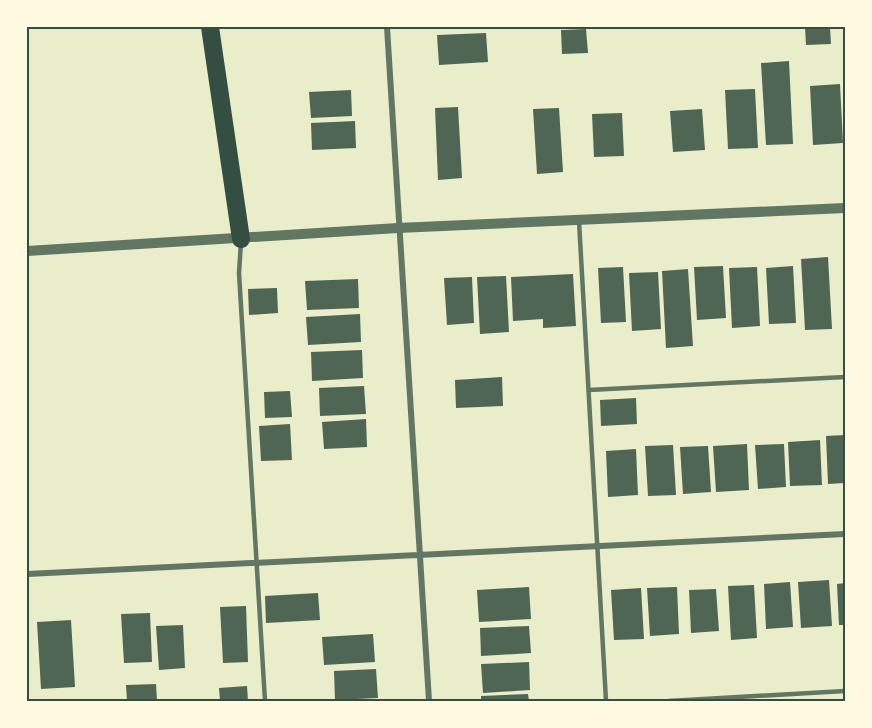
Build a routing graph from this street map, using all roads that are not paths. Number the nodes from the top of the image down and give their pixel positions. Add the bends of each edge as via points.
1 (387, 27) edge
2 (210, 29) edge
3 (845, 208) edge
4 (579, 220) junction
5 (398, 228) junction
6 (241, 238) junction
7 (27, 251) edge
8 (845, 377) edge
9 (589, 390) junction
10 (845, 534) edge
11 (598, 547) junction
12 (420, 555) junction
13 (256, 563) junction
14 (27, 574) edge
15 (845, 691) edge
16 (265, 701) edge
17 (429, 701) edge
18 (606, 701) edge
19 (669, 701) edge

1 - 5 street
2 - 6 highway
3 - 4 street
4 - 5 street
4 - 9 lane
5 - 6 street
5 - 12 street
6 - 7 street
6 - 13 lane via 239,273
8 - 9 lane
9 - 11 lane
10 - 11 street
11 - 12 street
11 - 18 lane
12 - 13 street
12 - 17 street
13 - 14 street
13 - 16 lane
15 - 19 lane

